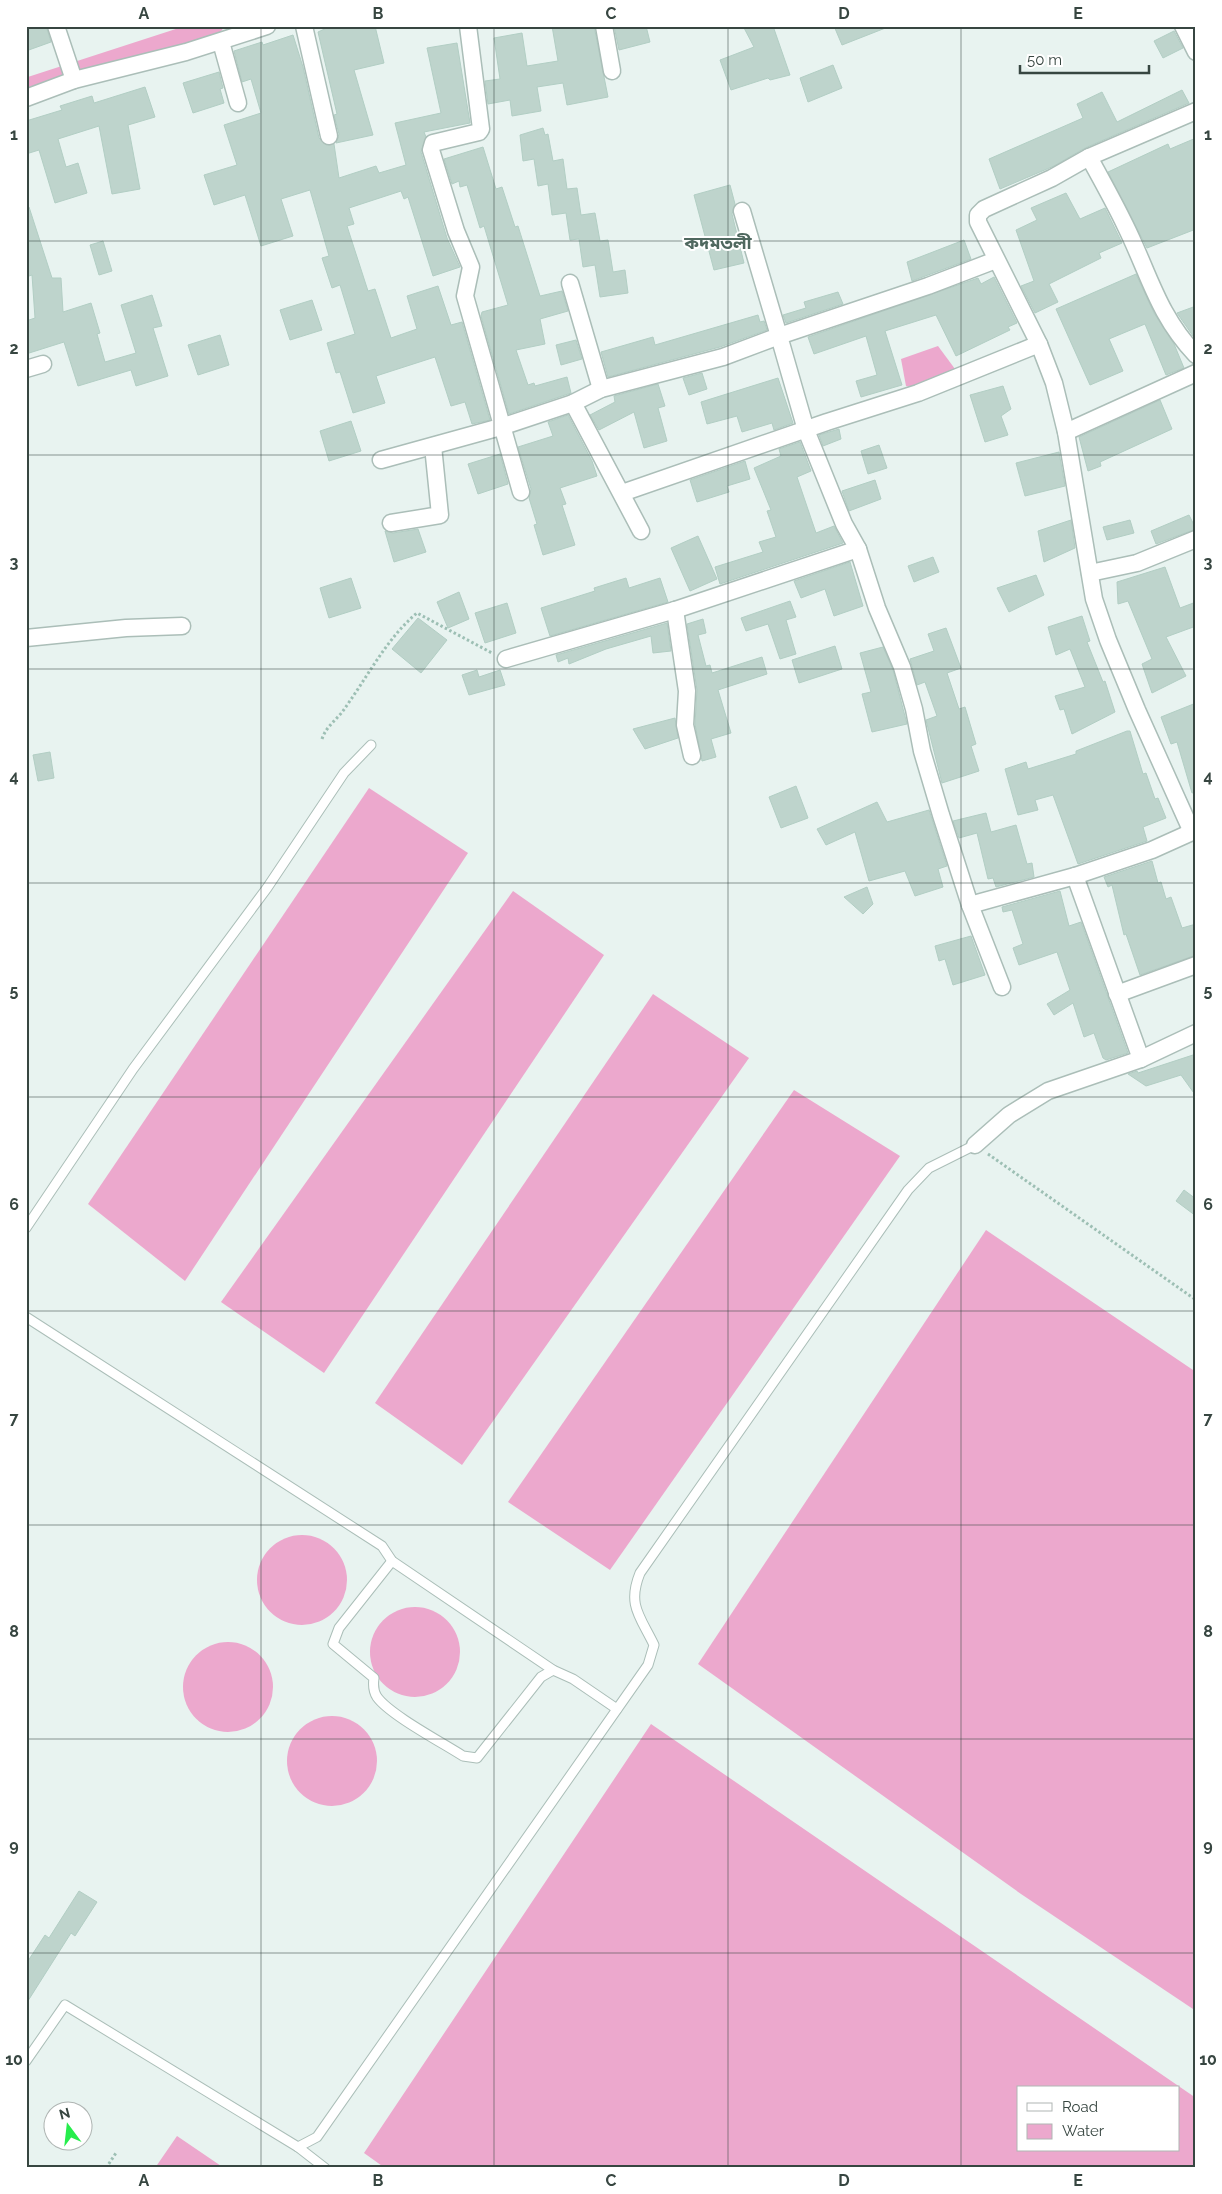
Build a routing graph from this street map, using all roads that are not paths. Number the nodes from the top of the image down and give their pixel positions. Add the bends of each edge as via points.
1 (56, 26) edge
2 (266, 26) edge
3 (304, 26) edge
4 (468, 26) edge
5 (604, 26) edge
6 (1183, 26) edge
7 (221, 42) junction
8 (1196, 52) edge
9 (612, 71) dead end
10 (74, 80) junction
11 (26, 98) edge
12 (238, 103) dead end
13 (1196, 111) edge
14 (329, 136) dead end
15 (1089, 157) junction
16 (742, 211) dead end
17 (996, 260) junction
18 (570, 283) dead end
19 (779, 336) junction
20 (1039, 344) junction
21 (1196, 355) edge
22 (43, 364) dead end
23 (26, 369) edge
24 (1196, 373) edge
25 (601, 389) junction
26 (573, 403) junction
27 (504, 426) junction
28 (806, 430) junction
29 (1066, 432) junction
30 (433, 446) junction
31 (381, 460) dead end
32 (521, 492) dead end
33 (622, 493) junction
34 (391, 523) dead end
35 (641, 531) dead end
36 (1196, 539) edge
37 (858, 549) junction
38 (1090, 573) junction
39 (675, 610) junction
40 (182, 626) dead end
41 (26, 638) edge
42 (506, 659) road end
43 (371, 745) dead end
44 (692, 756) dead end
45 (1194, 831) edge
46 (1075, 876) junction
47 (970, 905) junction
48 (1196, 965) edge
49 (1002, 987) dead end
50 (1116, 994) junction
51 (1196, 1033) edge
52 (1141, 1059) junction
53 (975, 1145) joint
54 (26, 1228) edge
55 (26, 1317) edge
56 (392, 1561) junction
57 (554, 1670) junction
58 (617, 1709) junction
59 (26, 2060) edge
60 (298, 2147) junction
61 (325, 2168) edge

1 - 10 street
2 - 7 street
3 - 14 street
4 - 27 street via 481,129 434,143 431,150 456,231 471,266 465,296
5 - 9 street
6 - 8 street
7 - 10 street
7 - 12 street
10 - 11 street
13 - 15 street
15 - 17 street via 984,209 978,215 978,222
15 - 21 street via 1126,226 1160,308 1179,338
16 - 19 street
17 - 19 street
17 - 20 street
18 - 25 street
19 - 25 street via 723,357
19 - 28 street
20 - 28 street via 918,393
20 - 29 street via 1054,383
22 - 23 street
24 - 29 street
25 - 26 street
26 - 27 street
26 - 33 street
27 - 30 street
27 - 32 street
28 - 33 street
28 - 37 street via 844,524
29 - 38 street
30 - 31 street
30 - 34 street via 440,515
33 - 35 street
36 - 38 street via 1137,563
37 - 39 street
37 - 47 street via 877,608 902,667 922,751
38 - 45 street via 1094,599 1108,640
39 - 42 street
39 - 44 street via 687,691 686,732
40 - 41 street
43 - 54 lane via 344,773 267,888 133,1069
45 - 46 street via 1152,850
46 - 47 street
46 - 50 street
47 - 49 street
48 - 50 street
50 - 52 street
51 - 52 street
52 - 53 street via 1048,1091
53 - 58 lane via 929,1168 908,1190 640,1573 633,1590 635,1605 654,1645 648,1665
55 - 56 lane via 382,1546
56 - 57 lane
56 - 57 lane via 339,1628 333,1644 369,1672 374,1678 376,1696 388,1708 463,1756 476,1758 541,1677
57 - 58 lane
58 - 60 lane via 317,2137
59 - 60 lane via 65,2005
60 - 61 lane

